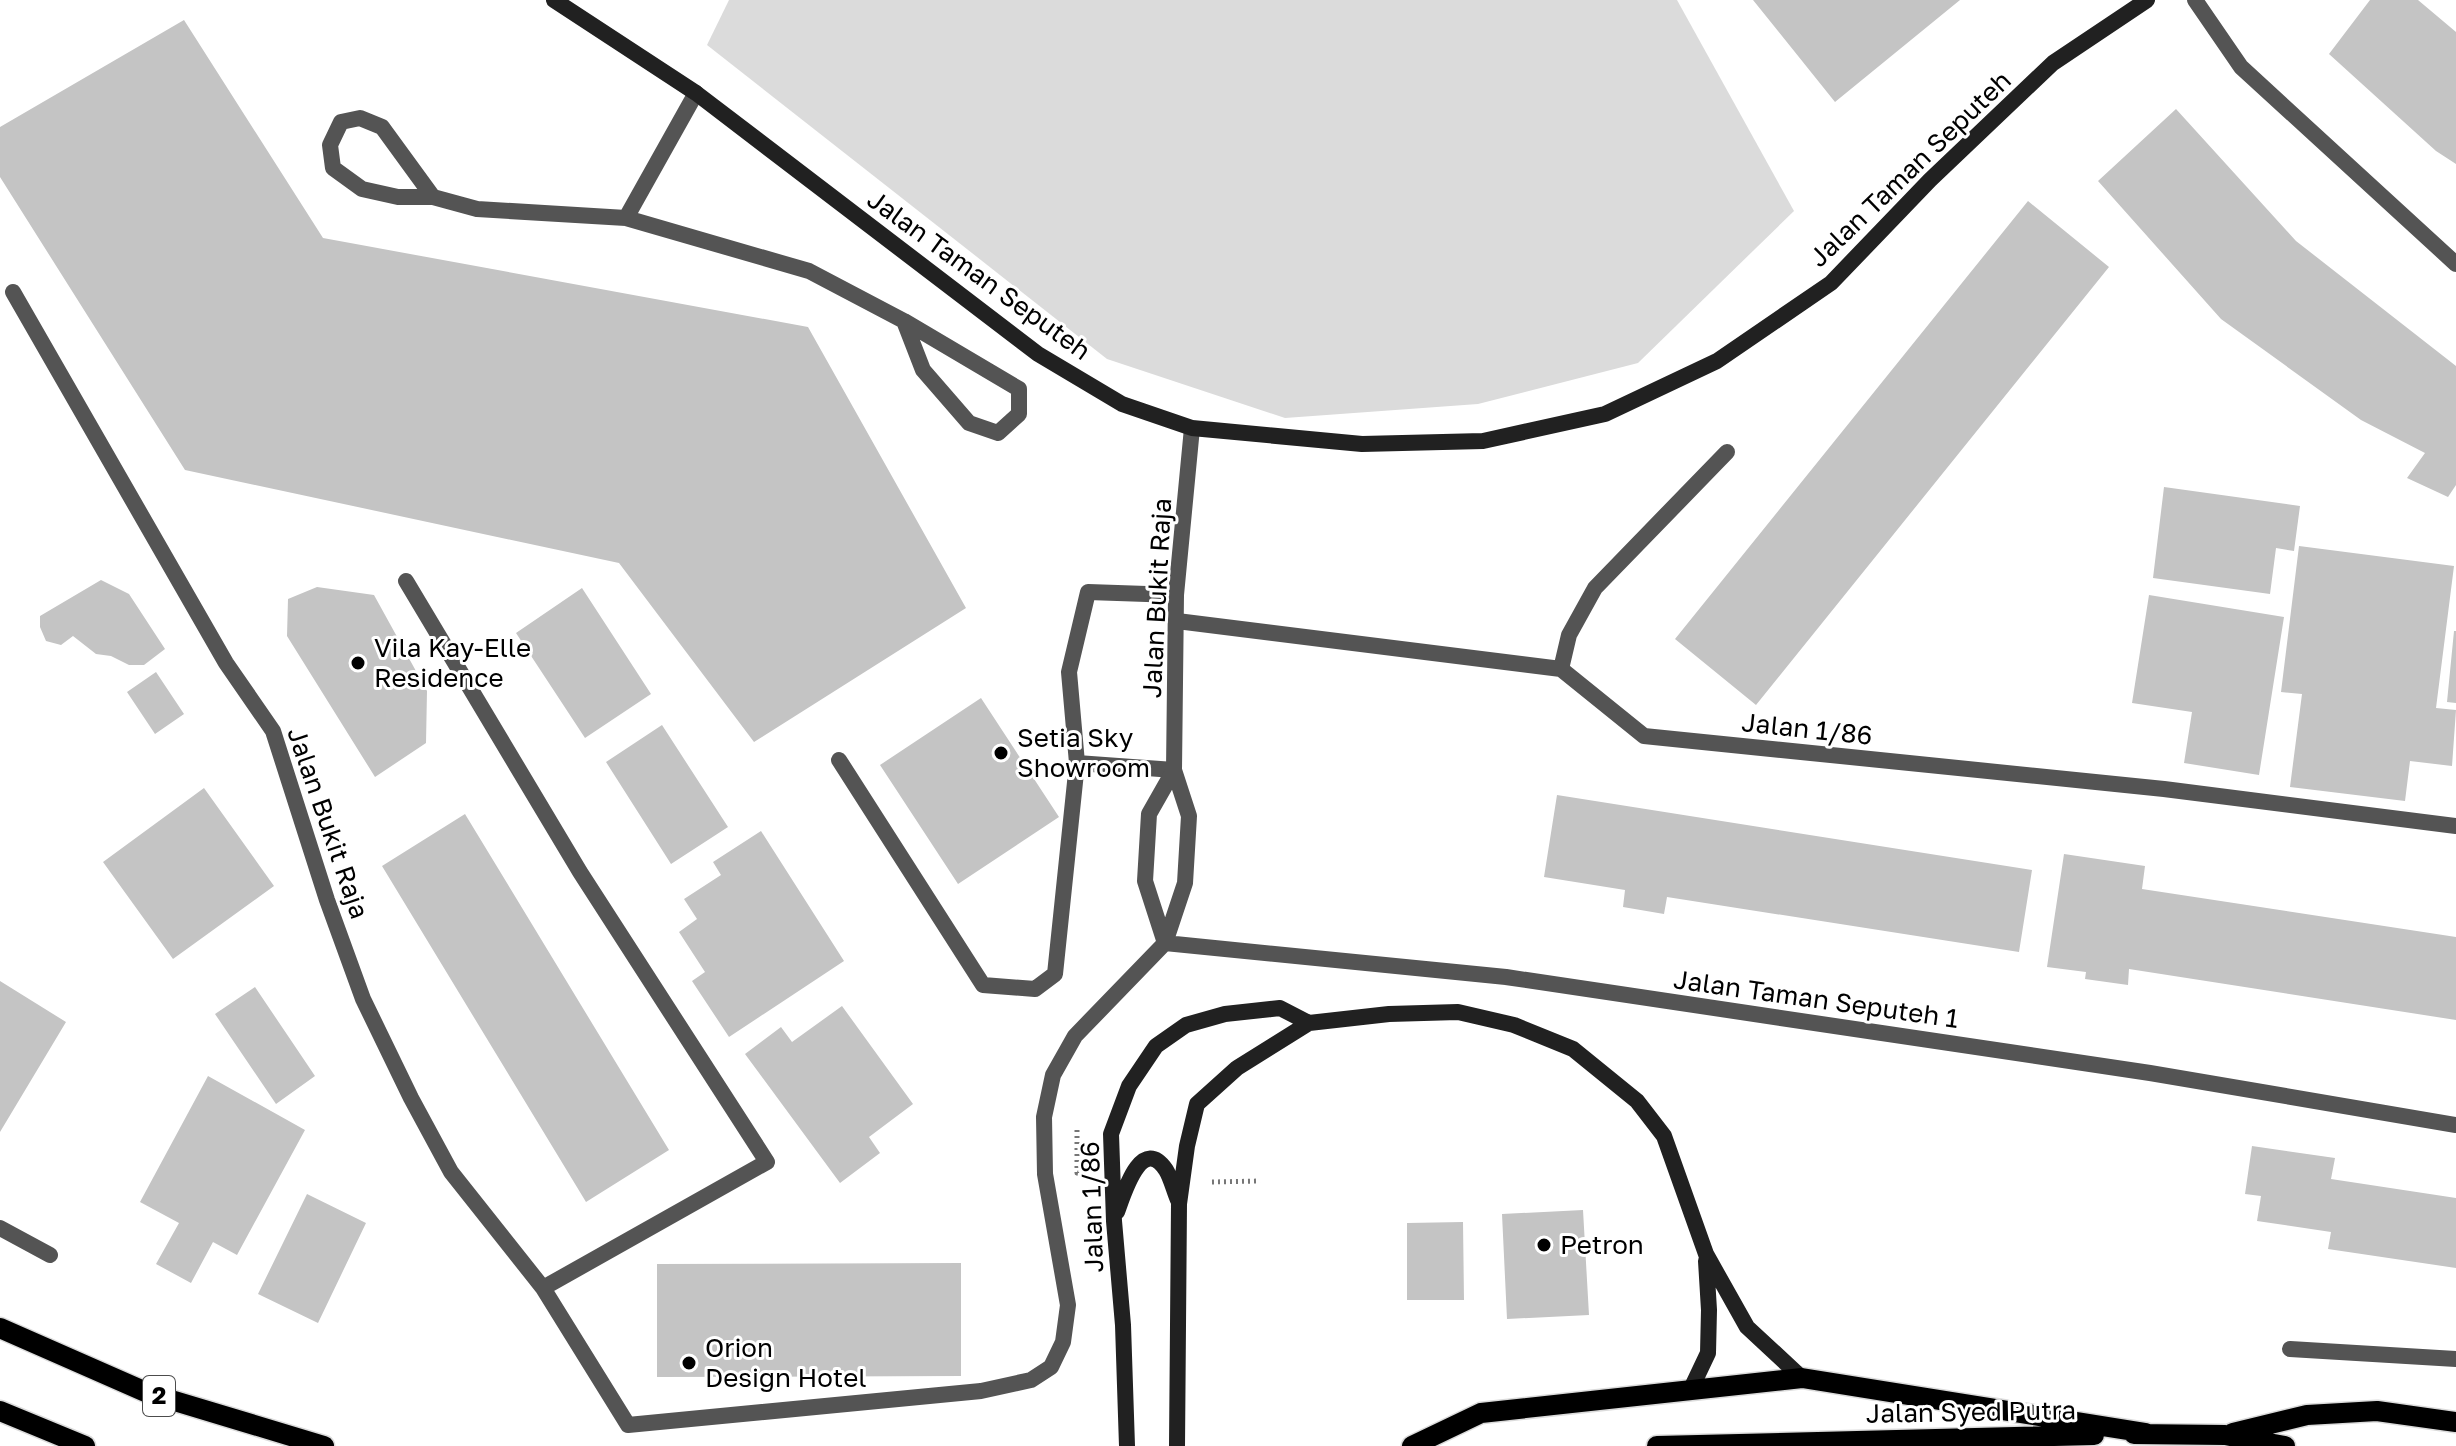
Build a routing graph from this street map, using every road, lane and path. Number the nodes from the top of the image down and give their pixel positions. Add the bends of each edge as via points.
1 (554, 0) edge
2 (2147, 0) edge
3 (2195, 0) edge
4 (696, 93) junction
5 (433, 197) junction
6 (626, 218) junction
7 (2456, 264) edge
8 (13, 292) dead end
9 (904, 321) junction
10 (1192, 428) junction
11 (1727, 452) dead end
12 (406, 581) dead end
13 (1176, 595) junction
14 (1177, 621) junction
15 (1561, 669) junction
16 (839, 760) dead end
17 (1077, 763) junction
18 (1174, 770) junction
19 (2456, 826) edge
20 (1165, 943) junction
21 (1309, 1023) junction
22 (2456, 1125) edge
23 (1077, 1130) dead end
24 (1097, 1176) dead end
25 (1260, 1181) dead end
26 (1212, 1182) dead end
27 (1179, 1204) junction
28 (1114, 1221) junction
29 (0, 1228) edge
30 (1706, 1254) junction
31 (50, 1255) dead end
32 (543, 1288) junction
33 (0, 1328) edge
34 (2290, 1349) dead end
35 (2456, 1359) edge
36 (1802, 1378) junction
37 (1690, 1391) junction
38 (0, 1411) edge
39 (2456, 1422) edge
40 (2146, 1433) junction
41 (2225, 1435) junction
42 (85, 1446) edge
43 (324, 1446) edge
44 (1127, 1446) edge
45 (1177, 1446) edge
46 (1412, 1446) edge
47 (1657, 1446) edge
48 (2285, 1446) edge

1 - 4 street, Jalan Taman Seputeh
2 - 10 street, Jalan Taman Seputeh via 2053,63 1831,283 1717,361 1605,414 1483,441 1362,444
3 - 7 street via 2241,67
4 - 6 street
4 - 10 street, Jalan Taman Seputeh via 1038,354 1122,404
5 - 5 street via 362,189 333,168 330,145 341,122 360,118 382,127
5 - 6 street via 477,209
6 - 9 street via 809,271
8 - 32 street, Jalan Bukit Raja via 226,663 273,731 363,999 411,1098 451,1172
9 - 9 street via 1019,389 1019,414 998,433 969,423 923,370
10 - 13 street, Jalan Bukit Raja
11 - 15 street via 1595,588 1569,635
12 - 32 street via 580,872 767,1162
13 - 14 street, Jalan Bukit Raja
13 - 17 street via 1088,592 1069,672
14 - 15 street
14 - 18 street, Jalan Bukit Raja
15 - 19 street, Jalan 1/86 via 1644,736 2164,789
16 - 17 street via 983,985 1035,989 1055,974
17 - 18 street
18 - 20 street, Jalan Bukit Raja via 1189,816 1185,883
18 - 20 street, Jalan Bukit Raja via 1149,814 1145,881
20 - 22 street, Jalan Taman Seputeh 1 via 1506,977 2150,1073
20 - 32 street, Jalan Bukit Raja via 1075,1036 1053,1075 1044,1117 1045,1174 1068,1305 1063,1342 1051,1367 1031,1380 981,1391 628,1425
21 - 27 street, Jalan 1/86 via 1237,1068 1197,1104
21 - 28 street, Jalan 1/86 via 1280,1008 1251,1009 1186,1025 1156,1046 1129,1086 1111,1134
21 - 30 street, Jalan 1/86 via 1458,1012 1514,1025 1573,1049 1637,1101 1664,1136
23 - 24 path via 1077,1173
25 - 26 path
27 - 28 street via 1166,1170 1147,1160 1132,1172
27 - 45 street, Jalan 1/86
28 - 44 street, Jalan 1/86
29 - 31 street
30 - 36 street, Jalan 1/86 via 1747,1327
30 - 37 street, Jalan 1/86 via 1708,1353
33 - 43 main road, 2 via 148,1393
34 - 35 street
36 - 37 main road
36 - 40 main road
37 - 46 main road via 1481,1413
38 - 42 main road
39 - 41 main road via 2377,1411 2307,1415
40 - 41 main road, Jalan Syed Putra
40 - 47 main road, Jalan Syed Putra
41 - 48 main road, Jalan Syed Putra

